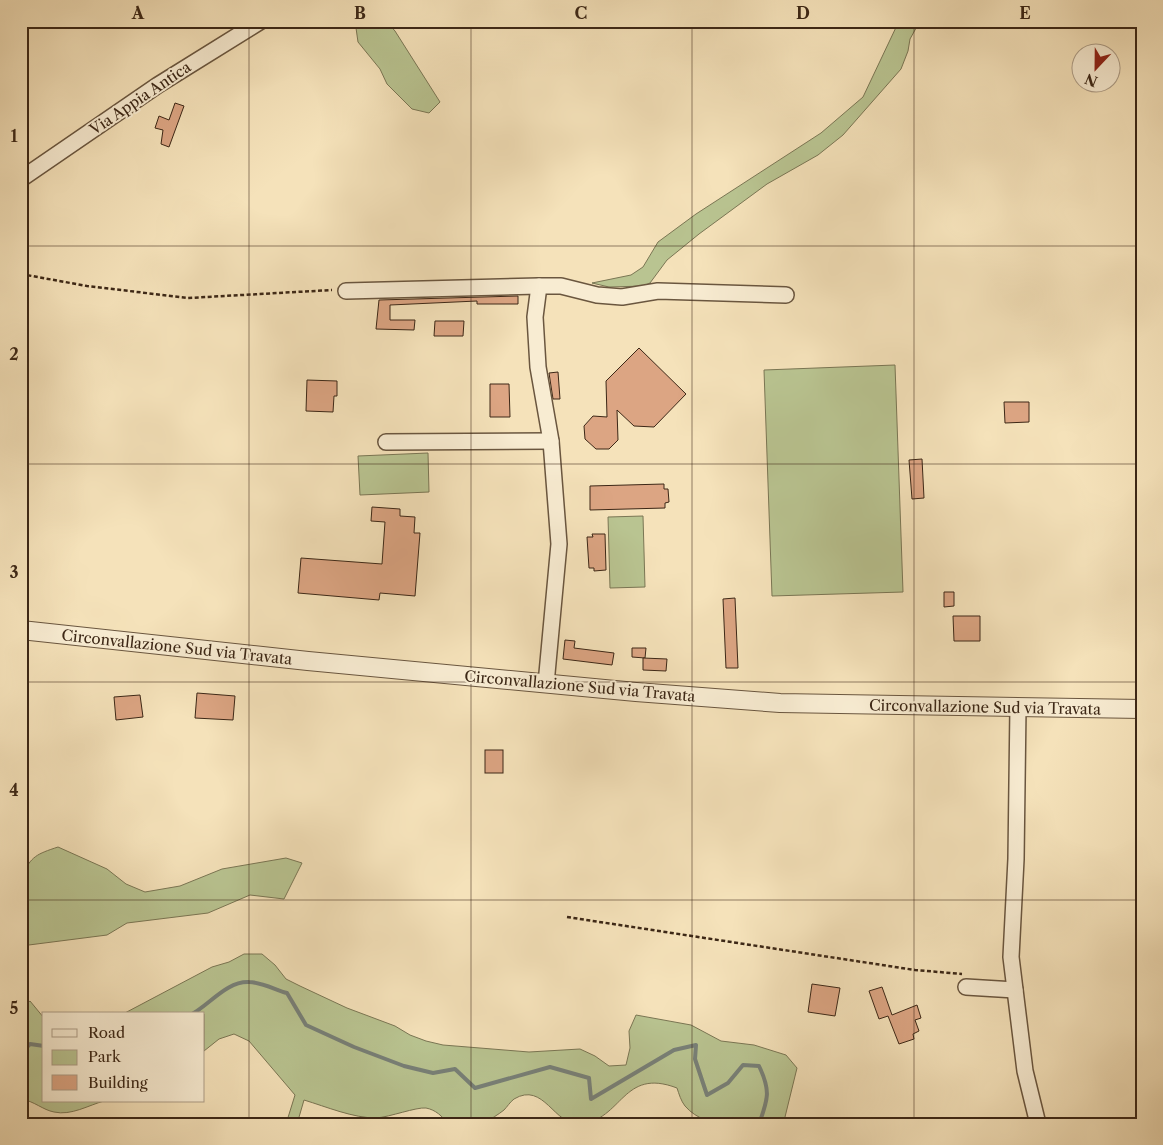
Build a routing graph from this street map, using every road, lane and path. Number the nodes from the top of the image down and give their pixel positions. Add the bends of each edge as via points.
1 (261, 21) edge
2 (21, 179) edge
3 (21, 274) edge
4 (539, 286) junction
5 (346, 291) joint
6 (786, 294) dead end
7 (551, 441) junction
8 (386, 442) dead end
9 (21, 630) edge
10 (546, 684) junction
11 (1018, 707) junction
12 (1142, 709) edge
13 (567, 917) dead end
14 (967, 981) joint
15 (1015, 990) junction
16 (1038, 1124) edge

1 - 2 street, Via Appia Antica via 158,85
3 - 5 path via 188,298
4 - 5 street
4 - 6 street via 561,286 622,297 658,291
4 - 7 street via 535,317 538,367
7 - 8 street
7 - 10 street via 559,544
9 - 10 street, Circonvallazione Sud via Travata
10 - 11 street, Circonvallazione Sud via Travata via 780,703
11 - 12 street, Circonvallazione Sud via Travata
11 - 15 street via 1011,957
13 - 14 path via 915,970
14 - 15 street
15 - 16 street via 1025,1071

